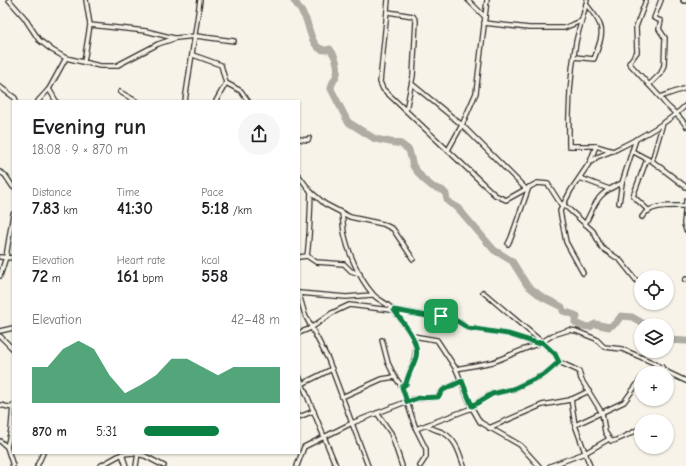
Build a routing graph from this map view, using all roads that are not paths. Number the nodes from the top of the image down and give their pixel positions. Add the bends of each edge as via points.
1 (9, 0) edge
2 (86, 0) edge
3 (200, 0) edge
4 (388, 0) edge
5 (468, 0) edge
6 (487, 0) edge
7 (646, 0) edge
8 (662, 0) edge
9 (586, 2) edge
10 (388, 12) junction
11 (485, 17) junction
12 (581, 21) junction
13 (484, 23) junction
14 (90, 25) junction
15 (196, 36) junction
16 (176, 38) junction
17 (234, 41) dead end
18 (193, 55) junction
19 (574, 57) junction
20 (66, 58) junction
21 (84, 62) junction
22 (226, 83) junction
23 (412, 84) junction
24 (649, 84) junction
25 (0, 87) edge
26 (686, 88) edge
27 (49, 89) junction
28 (120, 92) dead end
29 (660, 97) junction
30 (16, 100) edge
31 (39, 100) edge
32 (55, 100) edge
33 (134, 100) edge
34 (185, 100) edge
35 (217, 100) edge
36 (247, 100) edge
37 (686, 105) edge
38 (406, 110) junction
39 (676, 115) junction
40 (663, 123) junction
41 (462, 124) junction
42 (686, 126) edge
43 (309, 138) dead end
44 (300, 139) edge
45 (636, 139) junction
46 (596, 146) junction
47 (448, 150) junction
48 (613, 150) junction
49 (632, 151) junction
50 (647, 159) junction
51 (652, 161) junction
52 (590, 162) junction
53 (0, 172) edge
54 (300, 177) edge
55 (580, 178) junction
56 (622, 183) junction
57 (12, 186) edge
58 (686, 186) edge
59 (528, 188) junction
60 (609, 189) junction
61 (311, 192) junction
62 (686, 201) edge
63 (619, 203) dead end
64 (562, 205) junction
65 (685, 206) junction
66 (649, 211) junction
67 (342, 214) junction
68 (642, 217) dead end
69 (12, 220) edge
70 (585, 224) junction
71 (686, 230) edge
72 (508, 244) dead end
73 (307, 256) junction
74 (0, 257) edge
75 (6, 257) junction
76 (300, 257) edge
77 (12, 258) edge
78 (413, 259) dead end
79 (583, 273) dead end
80 (360, 274) junction
81 (0, 276) edge
82 (634, 278) edge
83 (483, 292) dead end
84 (300, 294) edge
85 (372, 294) junction
86 (300, 297) edge
87 (394, 310) junction
88 (12, 328) edge
89 (311, 328) junction
90 (0, 331) edge
91 (300, 333) edge
92 (0, 336) edge
93 (413, 336) junction
94 (382, 340) dead end
95 (542, 342) junction
96 (537, 343) junction
97 (12, 347) edge
98 (559, 362) junction
99 (660, 366) edge
100 (456, 369) junction
101 (332, 370) junction
102 (674, 375) edge
103 (395, 377) junction
104 (300, 379) edge
105 (462, 381) junction
106 (686, 381) edge
107 (302, 384) junction
108 (402, 387) junction
109 (634, 388) edge
110 (589, 391) junction
111 (342, 397) junction
112 (572, 399) junction
113 (407, 402) junction
114 (0, 405) edge
115 (12, 407) edge
116 (472, 407) junction
117 (314, 411) junction
118 (377, 413) junction
119 (602, 413) junction
120 (300, 417) edge
121 (12, 418) edge
122 (352, 423) junction
123 (427, 425) junction
124 (575, 425) junction
125 (489, 428) junction
126 (416, 429) junction
127 (634, 431) edge
128 (324, 437) junction
129 (609, 439) junction
130 (0, 441) edge
131 (7, 447) junction
132 (304, 447) junction
133 (300, 449) edge
134 (585, 453) junction
135 (43, 454) edge
136 (122, 454) joint
137 (136, 454) edge
138 (138, 454) edge
139 (13, 466) edge
140 (37, 466) edge
141 (100, 466) edge
142 (126, 466) edge
143 (136, 466) edge
144 (164, 466) edge
145 (297, 466) edge
146 (336, 466) edge
147 (368, 466) edge
148 (402, 466) edge
149 (420, 466) edge
150 (464, 466) edge
151 (539, 466) edge
152 (550, 466) edge
153 (590, 466) edge

1 - 20 street via 39,40
2 - 14 street
3 - 15 street
4 - 10 street
5 - 11 street
6 - 11 street
7 - 24 street via 636,27 637,52 629,63
8 - 24 street via 654,18 661,21 659,29 665,38 664,65 661,74
9 - 12 street
9 - 19 street via 600,21 601,35 594,59
10 - 23 street via 415,18
10 - 38 street via 380,82 383,89
11 - 13 street
12 - 13 street via 564,28 529,28
12 - 19 street
13 - 41 street via 476,93
14 - 16 street via 146,31
14 - 21 street
15 - 16 street
15 - 17 street
15 - 18 street
16 - 21 street via 158,44 116,66
18 - 22 street via 223,66
18 - 34 street
19 - 46 street via 569,107 569,146
20 - 21 street
20 - 27 street
22 - 35 street
22 - 36 street via 241,91
23 - 38 street
23 - 41 street
24 - 29 street
25 - 30 street
26 - 29 street
27 - 31 street
27 - 32 street
28 - 33 street
29 - 39 street
37 - 39 street
38 - 47 street
39 - 40 street
39 - 42 street via 682,118
40 - 45 street
40 - 51 street
41 - 47 street
41 - 59 street
43 - 44 street
45 - 48 street
45 - 49 street
46 - 48 street
46 - 52 street
47 - 59 street via 502,200 508,200
48 - 52 street
49 - 50 street
49 - 56 street
50 - 51 street
50 - 66 street via 633,197
51 - 58 street
52 - 55 street
53 - 57 street
54 - 61 street
55 - 60 street
55 - 64 street
56 - 60 street
56 - 63 street
59 - 64 street via 537,183 548,184
59 - 72 street
60 - 70 street via 594,204
61 - 67 street
61 - 73 street
62 - 65 street
64 - 70 street
64 - 79 street via 560,211 566,242
65 - 66 street via 658,207
65 - 71 street
66 - 68 street
67 - 78 street via 393,228
67 - 80 street via 345,239
69 - 75 street
70 - 82 street via 597,236 602,248 620,260
73 - 76 street
73 - 80 street via 316,262 344,264 351,271
74 - 75 street
75 - 77 street
75 - 81 street
80 - 85 street
83 - 95 street
84 - 85 street via 346,297
85 - 87 street
86 - 89 street
87 - 89 street via 349,305
87 - 93 street
87 - 96 street via 433,317 449,316 468,328 508,334
88 - 90 street
89 - 91 street
89 - 101 street
92 - 97 street
93 - 100 street via 437,340
93 - 108 street via 416,355 406,384
94 - 103 street
95 - 96 street
95 - 98 street via 555,354
95 - 99 street via 553,335 569,330 576,331 596,339 604,347 622,349
96 - 100 street via 493,362
98 - 110 street via 580,371 581,379
98 - 116 street via 545,374 513,389 492,394
100 - 105 street
101 - 107 street
101 - 111 street
102 - 106 street
103 - 108 street
103 - 111 street via 382,379
104 - 107 street
105 - 113 street via 443,390 438,397 418,398
105 - 116 street
107 - 117 street
108 - 113 street
109 - 119 street via 624,402
110 - 112 street
110 - 119 street
111 - 122 street
112 - 124 street
112 - 125 street via 542,405
113 - 118 street
113 - 126 street
114 - 115 street
116 - 123 street
116 - 125 street via 480,422
117 - 120 street
117 - 128 street
118 - 122 street
118 - 148 street via 391,433
119 - 124 street
119 - 129 street via 605,432
121 - 131 street
122 - 128 street
122 - 147 street
123 - 126 street
123 - 150 street via 452,440
124 - 134 street
125 - 151 street via 520,445
126 - 149 street via 426,453
127 - 129 street via 617,441
128 - 132 street
128 - 146 street
129 - 134 street
130 - 131 street
131 - 139 street
132 - 133 street
132 - 145 street
134 - 152 street
134 - 153 street
135 - 140 street
136 - 141 street
136 - 142 street
137 - 143 street
138 - 144 street

